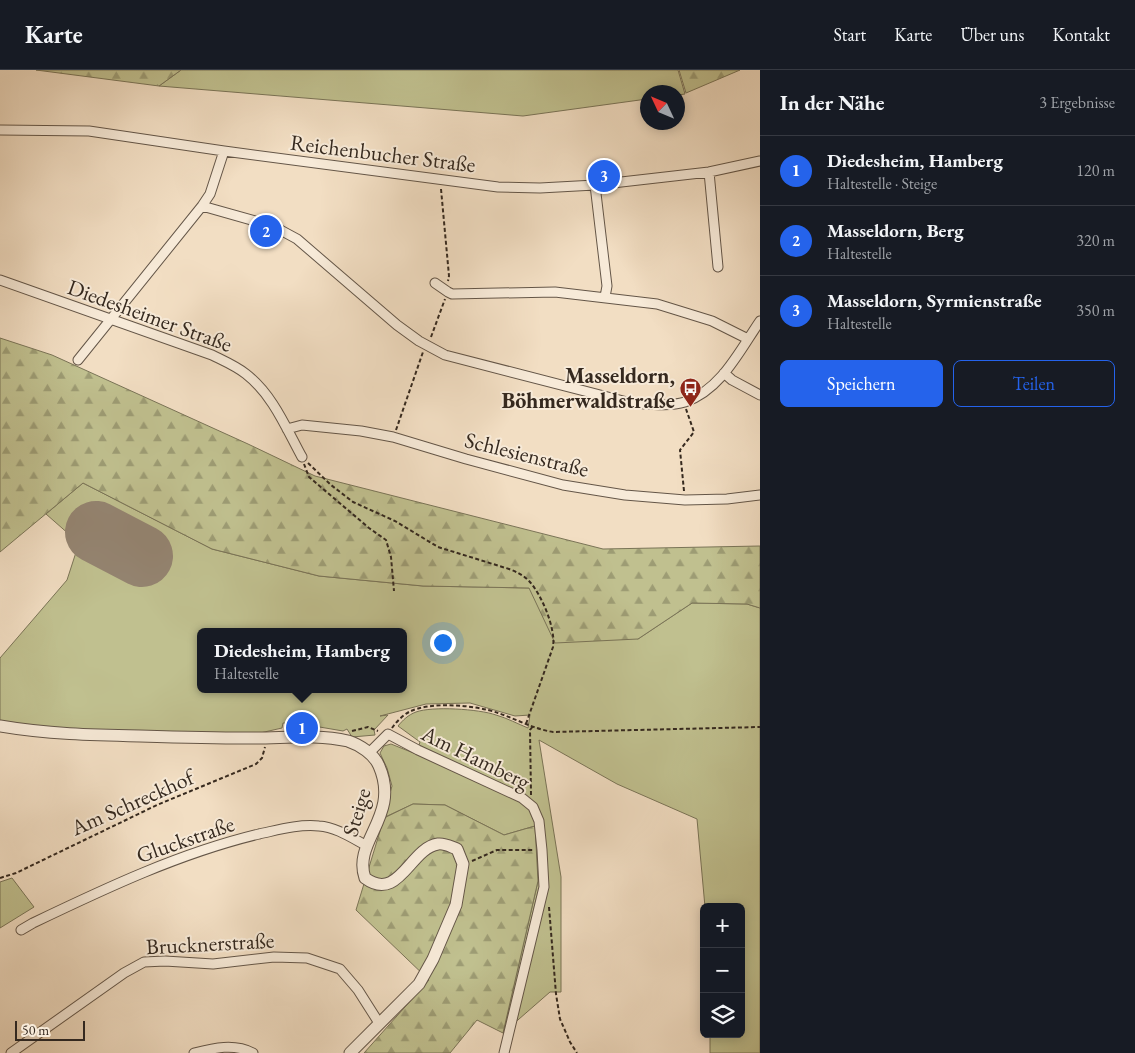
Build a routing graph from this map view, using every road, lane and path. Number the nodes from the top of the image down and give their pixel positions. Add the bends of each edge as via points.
1 (0, 130) edge
2 (224, 151) junction
3 (760, 160) edge
4 (709, 172) junction
5 (442, 180) junction
6 (594, 185) junction
7 (202, 206) junction
8 (718, 267) dead end
9 (0, 280) edge
10 (435, 283) dead end
11 (448, 283) dead end
12 (605, 297) junction
13 (445, 298) dead end
14 (110, 320) junction
15 (760, 320) edge
16 (748, 339) junction
17 (427, 343) junction
18 (78, 360) dead end
19 (724, 373) junction
20 (760, 395) edge
21 (686, 409) dead end
22 (287, 429) junction
23 (393, 437) junction
24 (302, 457) junction
25 (684, 489) dead end
26 (760, 495) edge
27 (394, 591) dead end
28 (526, 724) junction
29 (0, 726) edge
30 (533, 726) junction
31 (760, 727) edge
32 (388, 734) junction
33 (265, 745) dead end
34 (370, 753) junction
35 (529, 803) junction
36 (367, 846) junction
37 (542, 850) junction
38 (463, 864) junction
39 (0, 878) edge
40 (544, 887) junction
41 (21, 930) dead end
42 (379, 1023) junction
43 (11, 1053) edge
44 (194, 1053) edge
45 (253, 1053) edge
46 (350, 1053) edge
47 (504, 1053) edge
48 (577, 1053) edge

1 - 2 street, Reichenbucher Straße via 89,132
2 - 5 street, Reichenbucher Straße
2 - 7 street via 210,194
3 - 4 street, Reichenbucher Straße
4 - 6 street, Reichenbucher Straße
4 - 8 street
5 - 6 street, Reichenbucher Straße via 498,187
5 - 11 path
6 - 12 street via 607,286
7 - 14 street
7 - 17 street via 273,226 297,239 397,325
9 - 14 street, Diedesheimer Straße
10 - 12 street via 452,294 555,292
12 - 16 street via 657,304 712,321
13 - 17 path
14 - 18 street
14 - 22 street, Diedesheimer Straße via 212,355 246,374 272,402
15 - 16 street
16 - 19 street
17 - 19 street via 445,355 631,403 662,405 684,402 697,396
17 - 23 path
19 - 20 street
21 - 25 path via 694,432 680,450
22 - 23 street, Schlesienstraße via 302,425
22 - 24 street, Diedesheimer Straße
23 - 26 street, Schlesienstraße via 564,485 626,495 685,500
24 - 27 path via 308,477 386,540
24 - 28 path via 331,486 353,502 395,521 438,547 509,569 523,576 535,589 552,632 553,648
28 - 30 path
28 - 32 path via 496,712 474,708 424,707 409,712
29 - 34 street via 85,734 323,738 348,741
30 - 31 path via 570,732
30 - 35 path via 530,730 532,799
32 - 34 street, Am Hamberg
32 - 35 street, Am Hamberg
33 - 39 path, Am Schreckhof via 265,752 256,764 157,805
34 - 36 street, Steige via 386,783 379,823
35 - 37 street, Am Hamberg via 539,821
36 - 38 street, Steige via 362,859 363,873 373,884 392,882 428,848 438,844 457,849
36 - 41 street, Gluckstraße via 343,833 320,826 292,826 231,841 132,876
37 - 38 path via 497,850
37 - 40 street, Am Hamberg
38 - 42 street via 456,905 434,959 418,984
40 - 47 street, Am Hamberg
40 - 48 path via 560,1019
42 - 43 street, Brucknerstraße via 358,990 340,970 307,958 274,957 213,964 144,962
42 - 46 street
44 - 45 street via 218,1048 243,1048

